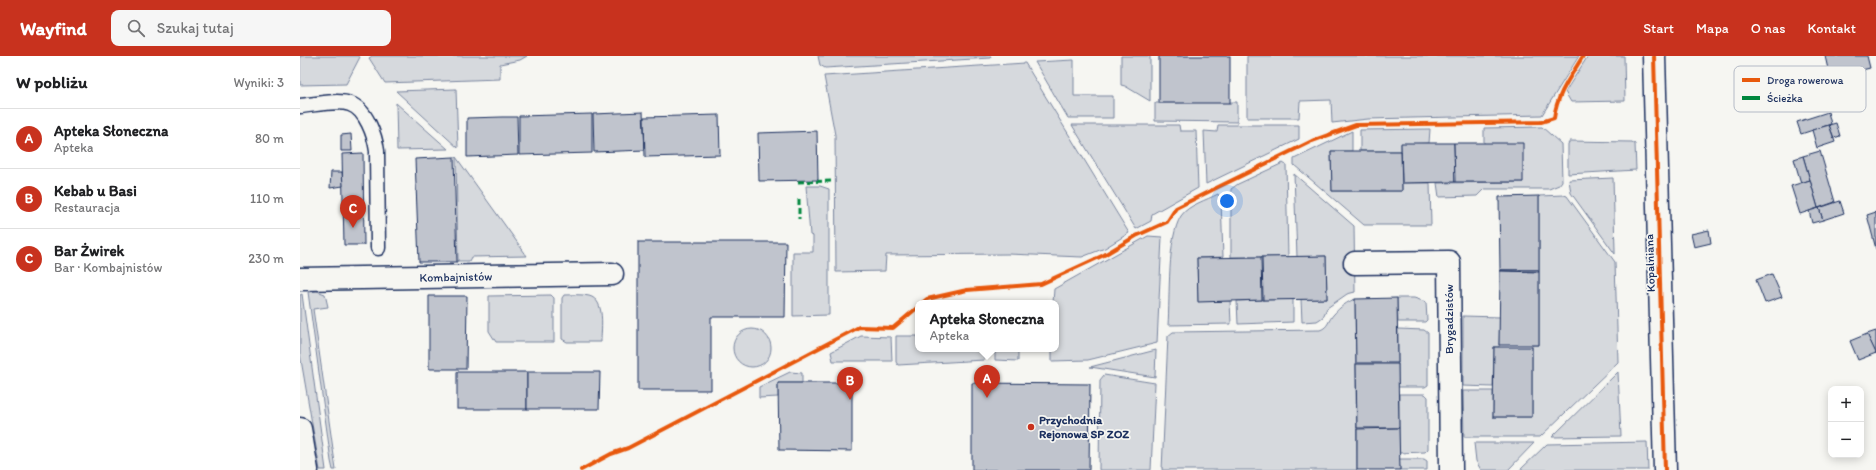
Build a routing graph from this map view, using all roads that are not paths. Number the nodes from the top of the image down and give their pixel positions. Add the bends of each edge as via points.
1 (1654, 56) edge
2 (300, 106) edge
3 (378, 248) dead end
4 (1355, 263) dead end
5 (612, 274) dead end
6 (300, 279) edge
7 (300, 429) edge
8 (308, 470) edge
9 (1451, 470) edge
10 (1665, 470) edge

1 - 10 street, Kopalniana
2 - 3 lane via 350,103 366,120 374,136 377,151
4 - 9 street, Brygadzistów via 1450,262
5 - 6 street, Kombajnistów
7 - 8 street

